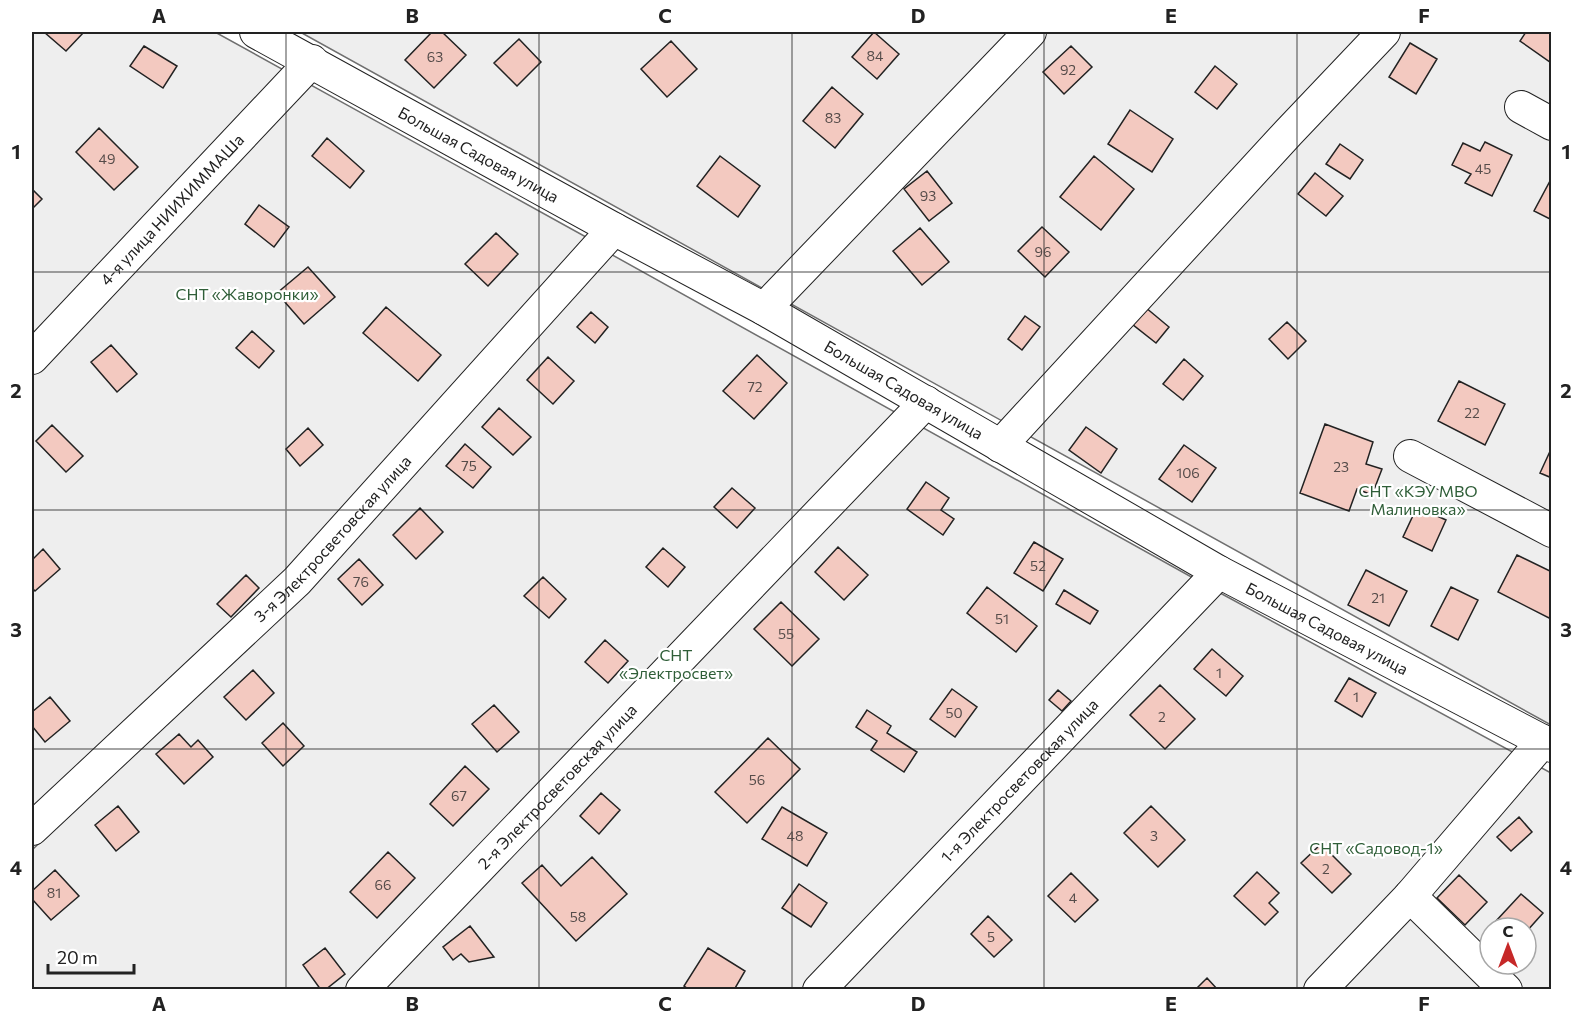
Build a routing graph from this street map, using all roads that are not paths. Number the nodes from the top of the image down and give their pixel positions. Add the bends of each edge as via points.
1 (256, 32) edge
2 (1030, 32) edge
3 (1384, 32) edge
4 (312, 61) junction
5 (1521, 107) dead end
6 (1551, 124) edge
7 (614, 229) junction
8 (765, 309) junction
9 (32, 358) edge
10 (926, 402) junction
11 (1000, 446) junction
12 (1410, 456) dead end
13 (1551, 531) edge
14 (1219, 572) junction
15 (1547, 744) edge
16 (32, 829) edge
17 (1410, 896) junction
18 (362, 990) edge
19 (819, 990) edge
20 (1320, 990) edge
21 (1506, 990) edge

1 - 4 street, Большая Садовая улица
2 - 8 street
3 - 11 street
4 - 7 street, Большая Садовая улица
4 - 9 street, 4-я улица НИИХИММАШа
5 - 6 street
7 - 8 street, Большая Садовая улица
7 - 16 street, 3-я Электросветовская улица via 297,581
8 - 10 street, Большая Садовая улица
10 - 11 street, Большая Садовая улица
10 - 18 street, 2-я Электросветовская улица
11 - 14 street, Большая Садовая улица
12 - 13 street
14 - 15 street, Большая Садовая улица
14 - 19 street, 1-я Электросветовская улица
15 - 17 street
17 - 20 street
17 - 21 street

